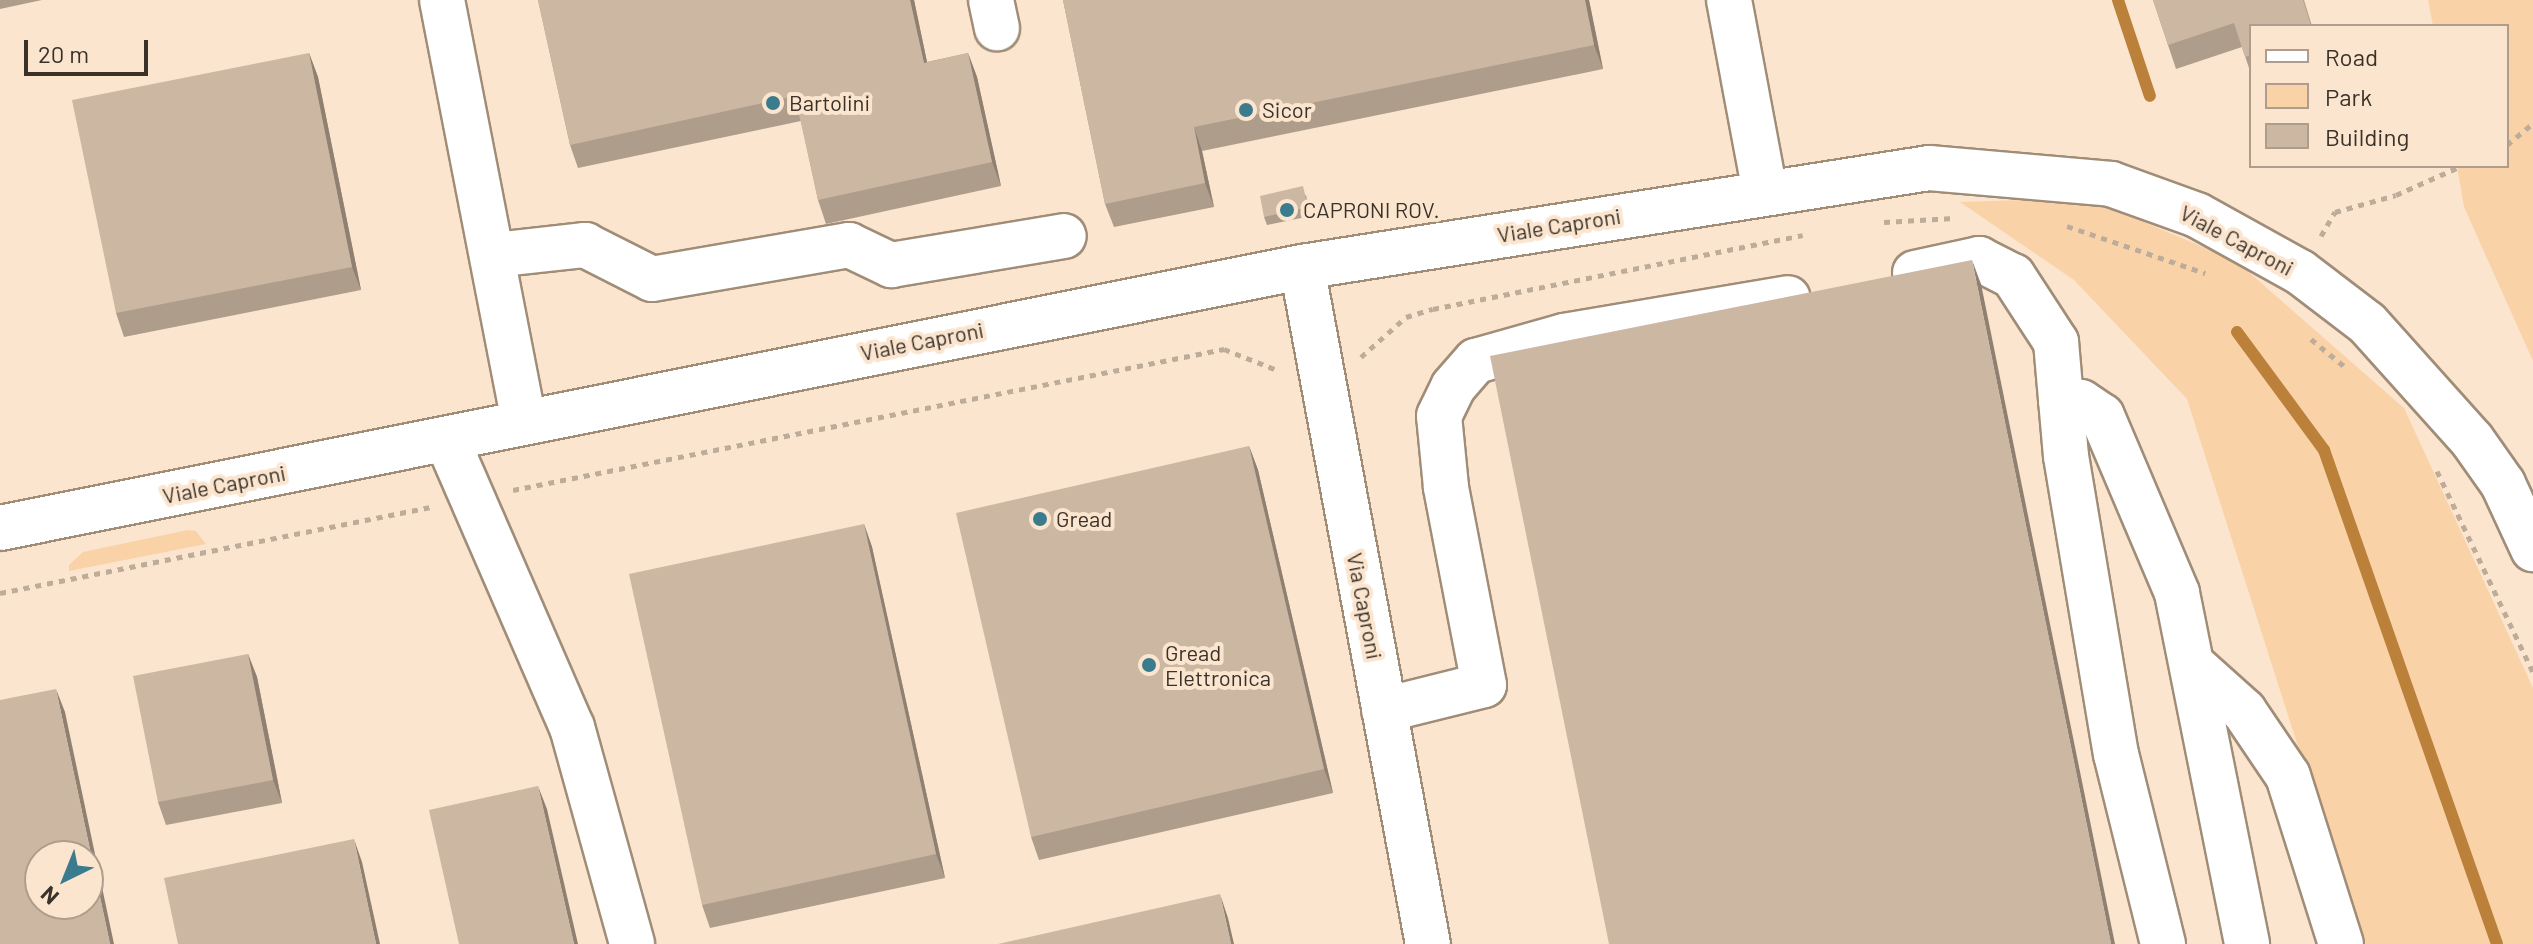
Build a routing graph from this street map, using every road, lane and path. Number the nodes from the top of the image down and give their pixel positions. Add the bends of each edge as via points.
1 (442, 0) edge
2 (1729, 0) edge
3 (2533, 123) edge
4 (2509, 143) edge
5 (2457, 168) edge
6 (1765, 192) junction
7 (1064, 236) dead end
8 (494, 255) junction
9 (1302, 267) junction
10 (2300, 272) junction
11 (1877, 281) edge
12 (1833, 291) edge
13 (1286, 372) dead end
14 (2061, 401) junction
15 (524, 420) junction
16 (447, 440) junction
17 (472, 498) junction
18 (0, 528) edge
19 (2533, 549) edge
20 (0, 593) edge
21 (2195, 667) junction
22 (1384, 710) junction
23 (632, 944) edge
24 (1428, 944) edge
25 (2163, 944) edge
26 (2247, 944) edge
27 (2341, 944) edge

1 - 8 street
2 - 6 street
3 - 4 path
5 - 10 path via 2396,195 2335,212
6 - 9 street, Viale Caproni
6 - 10 street, Viale Caproni via 1929,168 2111,184 2197,215
7 - 8 street via 891,265 849,245 652,279 585,245
8 - 15 street
9 - 15 street, Viale Caproni
9 - 22 street, Via Caproni
10 - 19 street, Viale Caproni via 2367,323 2472,440 2503,484
11 - 14 street via 1979,259 2013,276 2056,342
12 - 22 street via 1564,336 1476,361 1453,387 1439,416 1446,487 1484,685
13 - 17 path via 1224,349
14 - 21 street via 2081,402 2102,416 2177,593
14 - 25 street via 2116,754
15 - 16 street, Viale Caproni
16 - 17 street
16 - 18 street, Viale Caproni
17 - 20 path
17 - 23 street via 572,727
21 - 26 street
21 - 27 street via 2244,711 2288,776
22 - 24 street, Via Caproni

